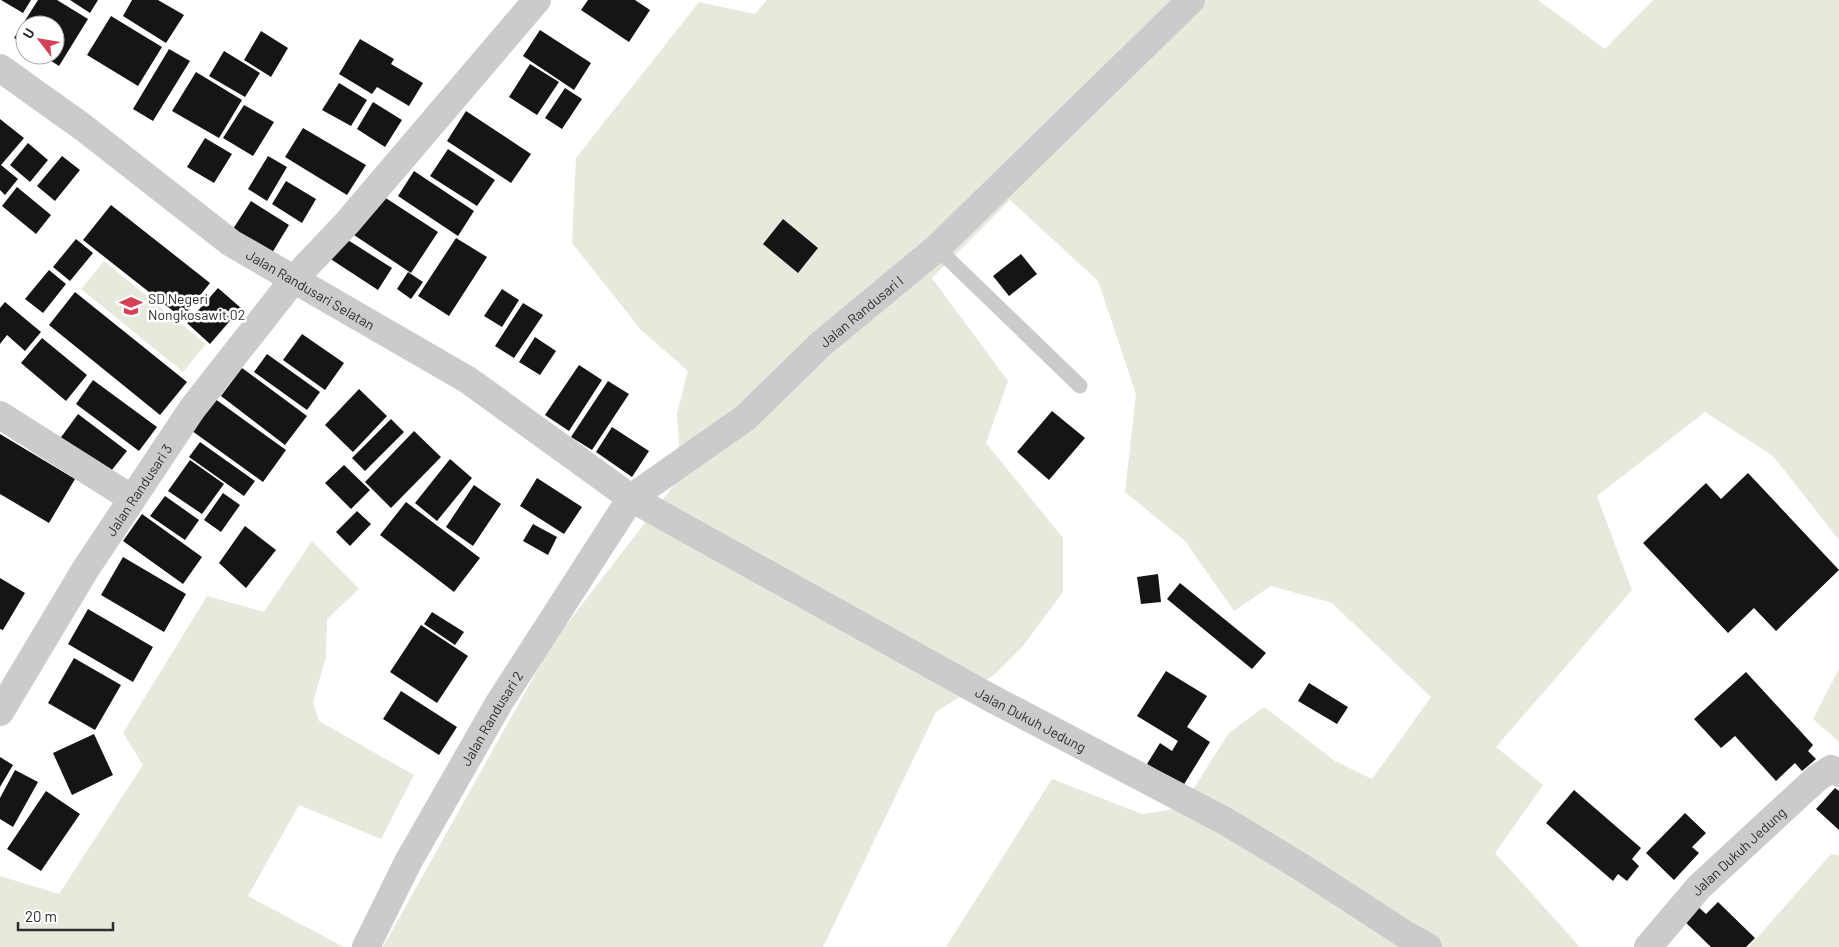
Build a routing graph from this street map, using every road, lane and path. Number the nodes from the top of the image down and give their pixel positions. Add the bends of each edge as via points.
1 (537, 0) edge
2 (1191, 0) edge
3 (0, 68) edge
4 (937, 248) junction
5 (294, 279) junction
6 (1080, 386) dead end
7 (0, 415) edge
8 (131, 498) junction
9 (631, 498) junction
10 (0, 712) edge
11 (1839, 773) edge
12 (366, 947) edge
13 (1428, 947) edge
14 (1648, 947) edge

1 - 5 street, Jalan Randusari 3 via 347,223
2 - 4 street, Jalan Randusari I
3 - 5 street, Jalan Randusari Selatan via 84,128 231,243
4 - 6 lane
4 - 9 street, Jalan Randusari I via 821,344 745,418
5 - 8 street, Jalan Randusari 3 via 192,409
5 - 9 street, Jalan Randusari Selatan via 468,380
7 - 8 street
8 - 10 street, Jalan Randusari 3
9 - 12 street, Jalan Randusari 2 via 499,703 408,862
9 - 13 street, Jalan Dukuh Jedung via 980,692 1225,821
11 - 14 street, Jalan Dukuh Jedung via 1831,769 1817,778 1698,887

